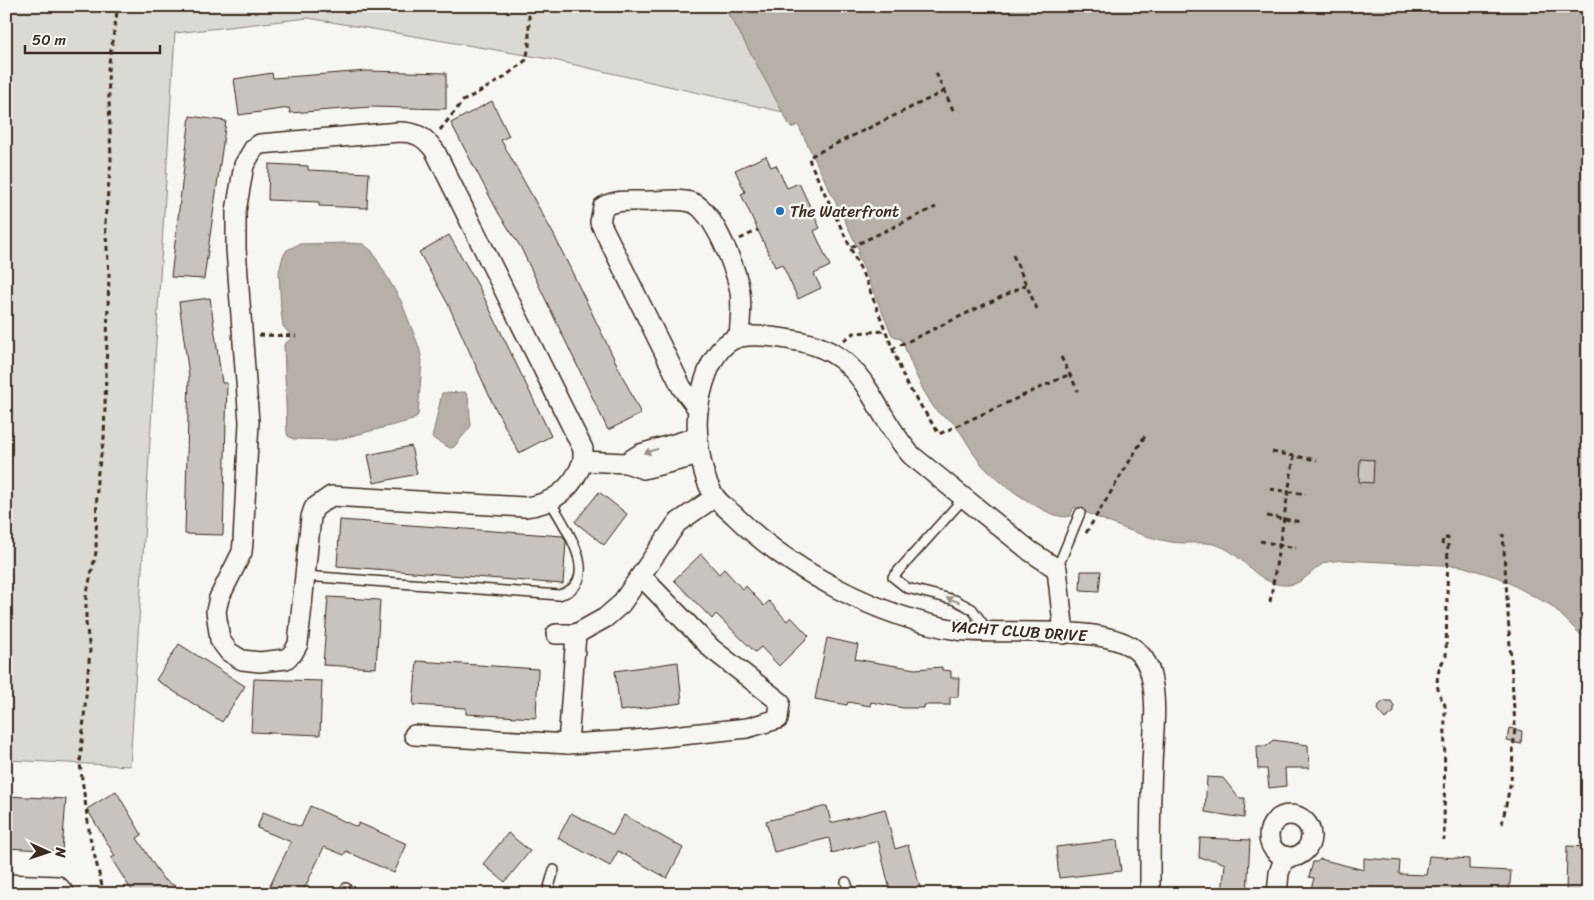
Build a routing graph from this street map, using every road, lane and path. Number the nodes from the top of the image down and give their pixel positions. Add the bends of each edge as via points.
1 (118, 6) edge
2 (529, 6) edge
3 (936, 73) dead end
4 (945, 91) junction
5 (954, 112) dead end
6 (429, 142) junction
7 (936, 207) dead end
8 (851, 247) junction
9 (1013, 255) dead end
10 (1026, 285) junction
11 (1037, 309) dead end
12 (885, 331) junction
13 (266, 335) dead end
14 (296, 336) dead end
15 (740, 337) junction
16 (892, 349) junction
17 (831, 353) junction
18 (1061, 358) dead end
19 (1070, 374) junction
20 (1078, 391) dead end
21 (698, 409) junction
22 (1146, 434) dead end
23 (699, 446) junction
24 (1272, 452) dead end
25 (1294, 457) junction
26 (1317, 460) dead end
27 (583, 461) junction
28 (1270, 489) dead end
29 (1306, 494) dead end
30 (715, 496) junction
31 (963, 499) junction
32 (550, 501) junction
33 (1080, 513) dead end
34 (1268, 516) dead end
35 (1097, 518) dead end
36 (1301, 522) dead end
37 (1503, 534) dead end
38 (1260, 542) dead end
39 (1442, 545) dead end
40 (1296, 548) dead end
41 (1057, 569) junction
42 (305, 576) junction
43 (641, 576) junction
44 (1270, 602) dead end
45 (989, 631) junction
46 (556, 634) dead end
47 (576, 634) junction
48 (1064, 634) junction
49 (414, 735) dead end
50 (568, 744) junction
51 (1502, 824) dead end
52 (1444, 840) dead end
53 (1285, 856) dead end
54 (554, 870) dead end
55 (846, 882) dead end
56 (6, 884) edge
57 (65, 894) edge
58 (104, 894) edge
59 (547, 894) edge
60 (850, 894) edge
61 (1150, 894) edge
62 (1277, 894) edge

1 - 58 path via 108,69 111,161 105,222 109,274 104,438 97,478 96,552 86,598 90,650 80,764 90,837
2 - 6 path via 526,60 502,79 463,101
3 - 4 path
4 - 5 path
4 - 8 path via 811,156 810,162
6 - 27 street via 583,449
6 - 42 street via 413,132 399,132 260,144 244,166 236,211 249,422 243,542 242,552 216,611 220,640 229,652 242,660 260,662 286,658 293,653 300,632
7 - 8 path
8 - 12 path
9 - 10 path
10 - 11 path
10 - 16 path
12 - 16 path
12 - 17 path via 854,333
13 - 14 path
15 - 17 street via 764,336 807,342
15 - 21 street, YACHT CLUB DRIVE via 716,357 705,381
15 - 21 street via 737,278 705,211 694,203 682,201 621,200 603,207 600,222 682,388
16 - 19 path via 906,383 939,434
17 - 31 street via 859,376 911,455
18 - 19 path
19 - 20 path
21 - 23 street, YACHT CLUB DRIVE
22 - 35 path
23 - 27 street via 643,469 626,463
23 - 30 street, YACHT CLUB DRIVE
24 - 25 path
25 - 26 path
25 - 44 path
27 - 32 street via 578,474 560,495
28 - 29 path
30 - 43 street via 677,522
30 - 45 street, YACHT CLUB DRIVE via 748,529 782,555 856,596 894,614 957,630
31 - 41 street
45 -> 31 lane via 972,609 955,600 907,588 893,577
32 - 42 street via 525,506 331,496 318,504 311,517
32 - 42 lane via 580,560 579,578 567,592 559,595
33 - 41 lane
34 - 36 path
37 - 51 path via 1515,726 1511,781
38 - 40 path
39 - 52 path via 1442,538 1448,538 1446,656 1437,669 1437,693 1445,705
41 - 48 street
43 - 47 street via 621,604 593,626
43 - 50 street via 712,649 780,702 778,719 747,728
45 - 48 street, YACHT CLUB DRIVE
46 - 47 street
47 - 50 street
48 - 61 street, YACHT CLUB DRIVE via 1124,643 1138,652 1152,678 1155,708
49 - 50 street
53 - 62 street
54 - 59 lane
55 - 60 lane
56 - 57 street via 58,886

